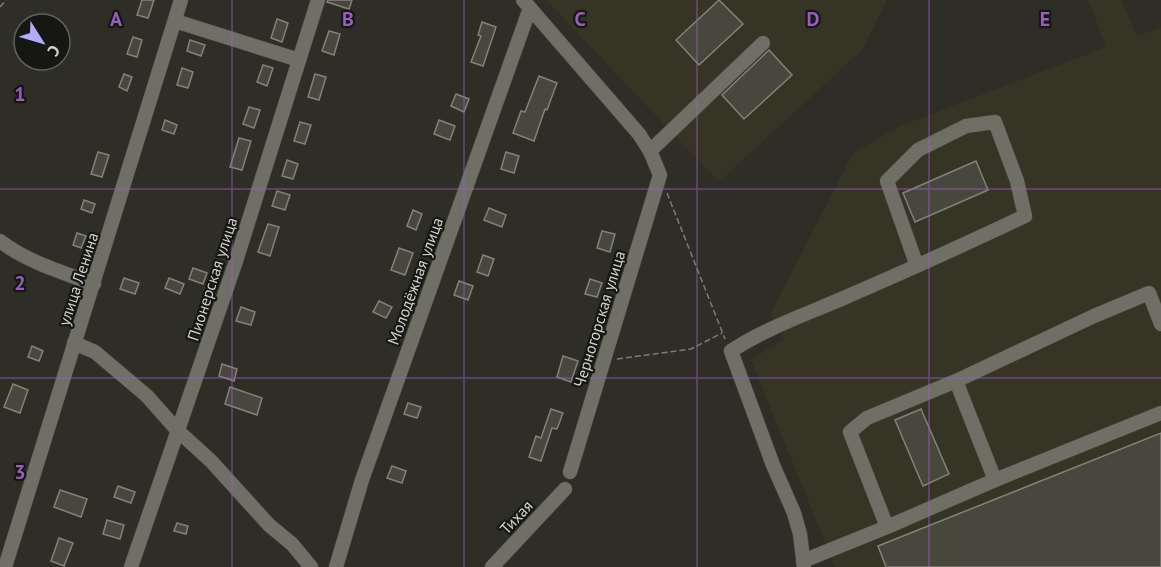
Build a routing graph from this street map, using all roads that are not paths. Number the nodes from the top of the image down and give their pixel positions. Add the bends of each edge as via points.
1 (181, 0) edge
2 (318, 0) edge
3 (527, 4) edge
4 (175, 21) junction
5 (763, 43) dead end
6 (299, 60) junction
7 (650, 151) junction
8 (0, 241) edge
9 (917, 266) junction
10 (94, 284) junction
11 (1161, 324) edge
12 (74, 343) junction
13 (956, 381) junction
14 (1161, 413) edge
15 (178, 431) junction
16 (570, 472) dead end
17 (995, 480) junction
18 (565, 489) dead end
19 (887, 527) junction
20 (803, 564) edge
21 (5, 567) edge
22 (131, 567) edge
23 (311, 567) edge
24 (336, 567) edge
25 (492, 567) edge

1 - 4 street, улица Ленина
2 - 6 street, Пионерская улица
3 - 7 street
3 - 24 street, Молодёжная улица via 362,480
4 - 6 street
4 - 10 street, улица Ленина
5 - 7 street
6 - 15 street, Пионерская улица
7 - 16 street, Черногорская улица via 660,176
8 - 10 street via 13,251
9 - 9 street via 1026,216 994,122 966,126 918,150 887,181
9 - 20 street via 730,351 794,513
10 - 12 street, улица Ленина
11 - 13 street via 1149,293
12 - 15 street via 113,366
12 - 21 street, улица Ленина
13 - 17 street
13 - 19 street via 867,418 850,432
14 - 17 street
15 - 22 street, Пионерская улица
15 - 23 street
17 - 19 street
18 - 25 street, Тихая
19 - 20 street

